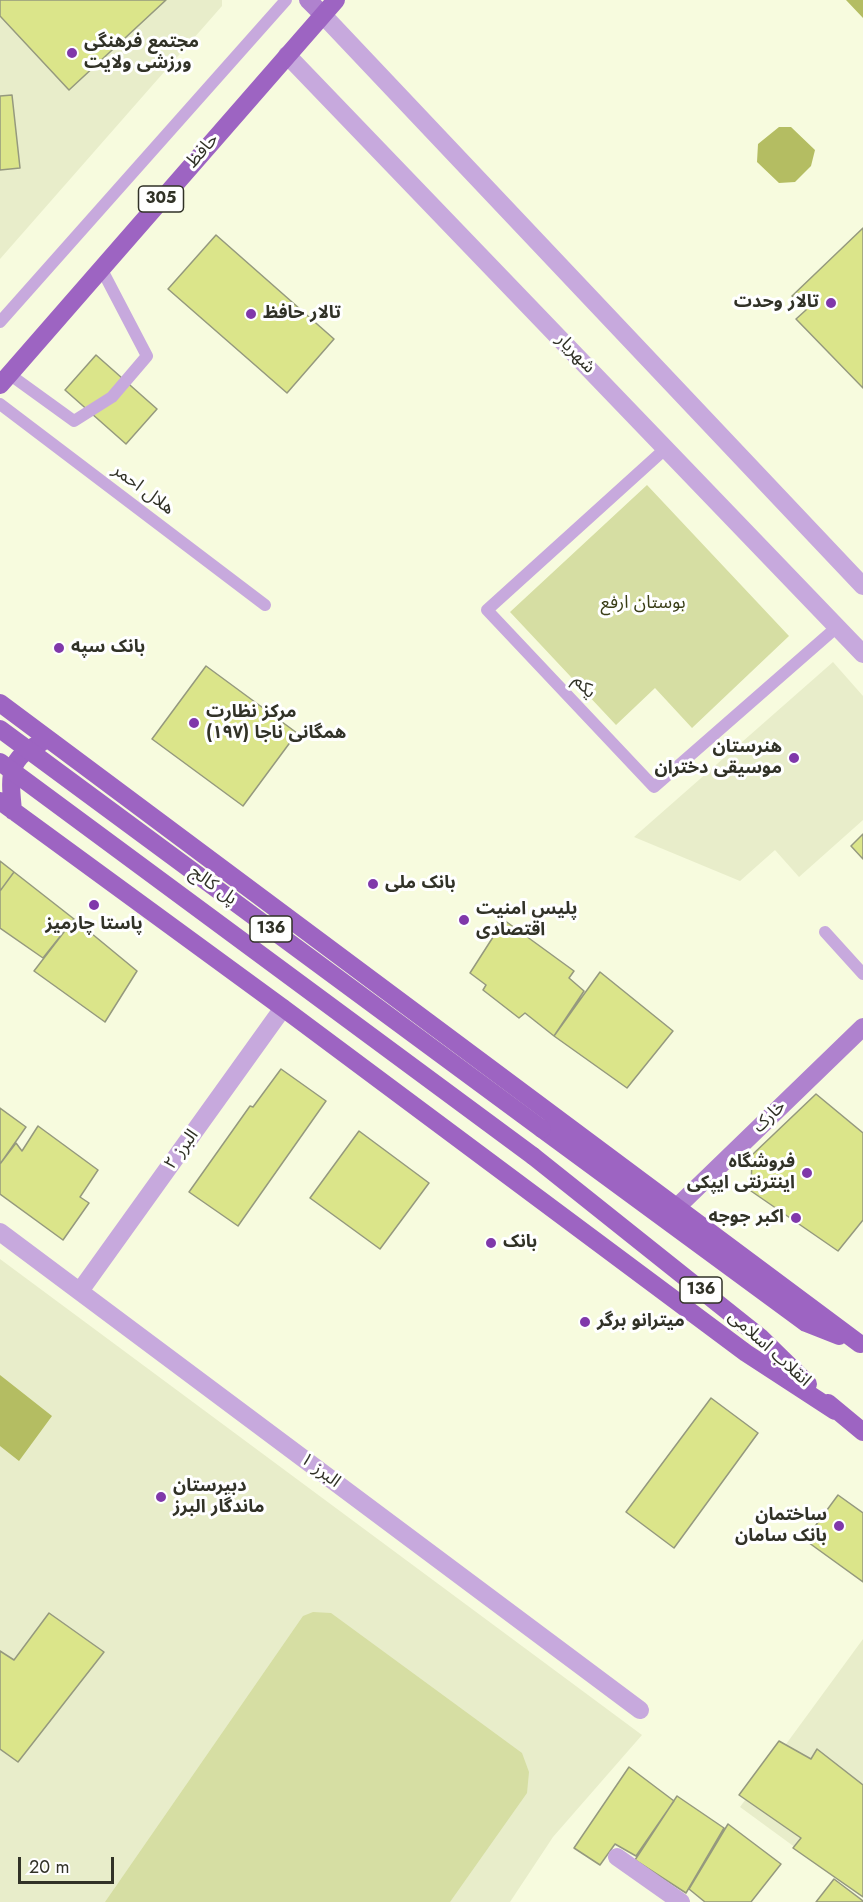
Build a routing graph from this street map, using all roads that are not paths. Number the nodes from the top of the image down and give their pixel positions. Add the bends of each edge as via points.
1 (286, 0) edge
2 (308, 0) edge
3 (336, 0) edge
4 (322, 14) junction
5 (287, 55) junction
6 (101, 268) junction
7 (0, 322) edge
8 (4, 380) edge
9 (0, 404) edge
10 (665, 449) junction
11 (863, 586) edge
12 (265, 605) dead end
13 (837, 627) junction
14 (863, 654) edge
15 (0, 703) edge
16 (0, 729) edge
17 (49, 740) junction
18 (0, 762) edge
19 (7, 806) edge
20 (825, 932) dead end
21 (863, 974) edge
22 (283, 1008) junction
23 (863, 1027) edge
24 (542, 1129) joint
25 (533, 1156) joint
26 (677, 1207) junction
27 (0, 1232) edge
28 (80, 1291) junction
29 (862, 1346) edge
30 (835, 1411) junction
31 (863, 1432) edge
32 (640, 1710) dead end
33 (617, 1857) dead end
34 (681, 1902) edge

1 - 7 lane
2 - 4 street
3 - 4 main road, حافظ / 305
4 - 5 main road, حافظ / 305
4 - 11 street
5 - 6 main road, حافظ / 305
5 - 10 street, شهریار
6 - 8 main road, حافظ / 305
6 - 8 lane via 147,356 112,397 74,421
9 - 12 lane, هلال احمر
10 - 13 street, شهریار
10 - 13 lane, یکم via 487,610 654,787
13 - 14 street, شهریار
15 - 17 main road
16 - 24 main road, پل کالج / 136, bridge
17 - 19 main road via 26,749 16,761
17 - 26 main road
18 - 25 main road, پل کالج / 136, bridge
19 - 22 main road
20 - 21 lane
22 - 28 street, البرز ۲
22 - 30 main road via 746,1353
23 - 26 street, خارک
24 - 29 main road, انقلاب اسلامی / 136 via 806,1323
25 - 30 main road, انقلاب اسلامی / 136 via 760,1337
26 - 29 main road
27 - 28 street, البرز ۱
28 - 32 street, البرز ۱
30 - 31 main road, انقلاب اسلامی / 136
33 - 34 street

